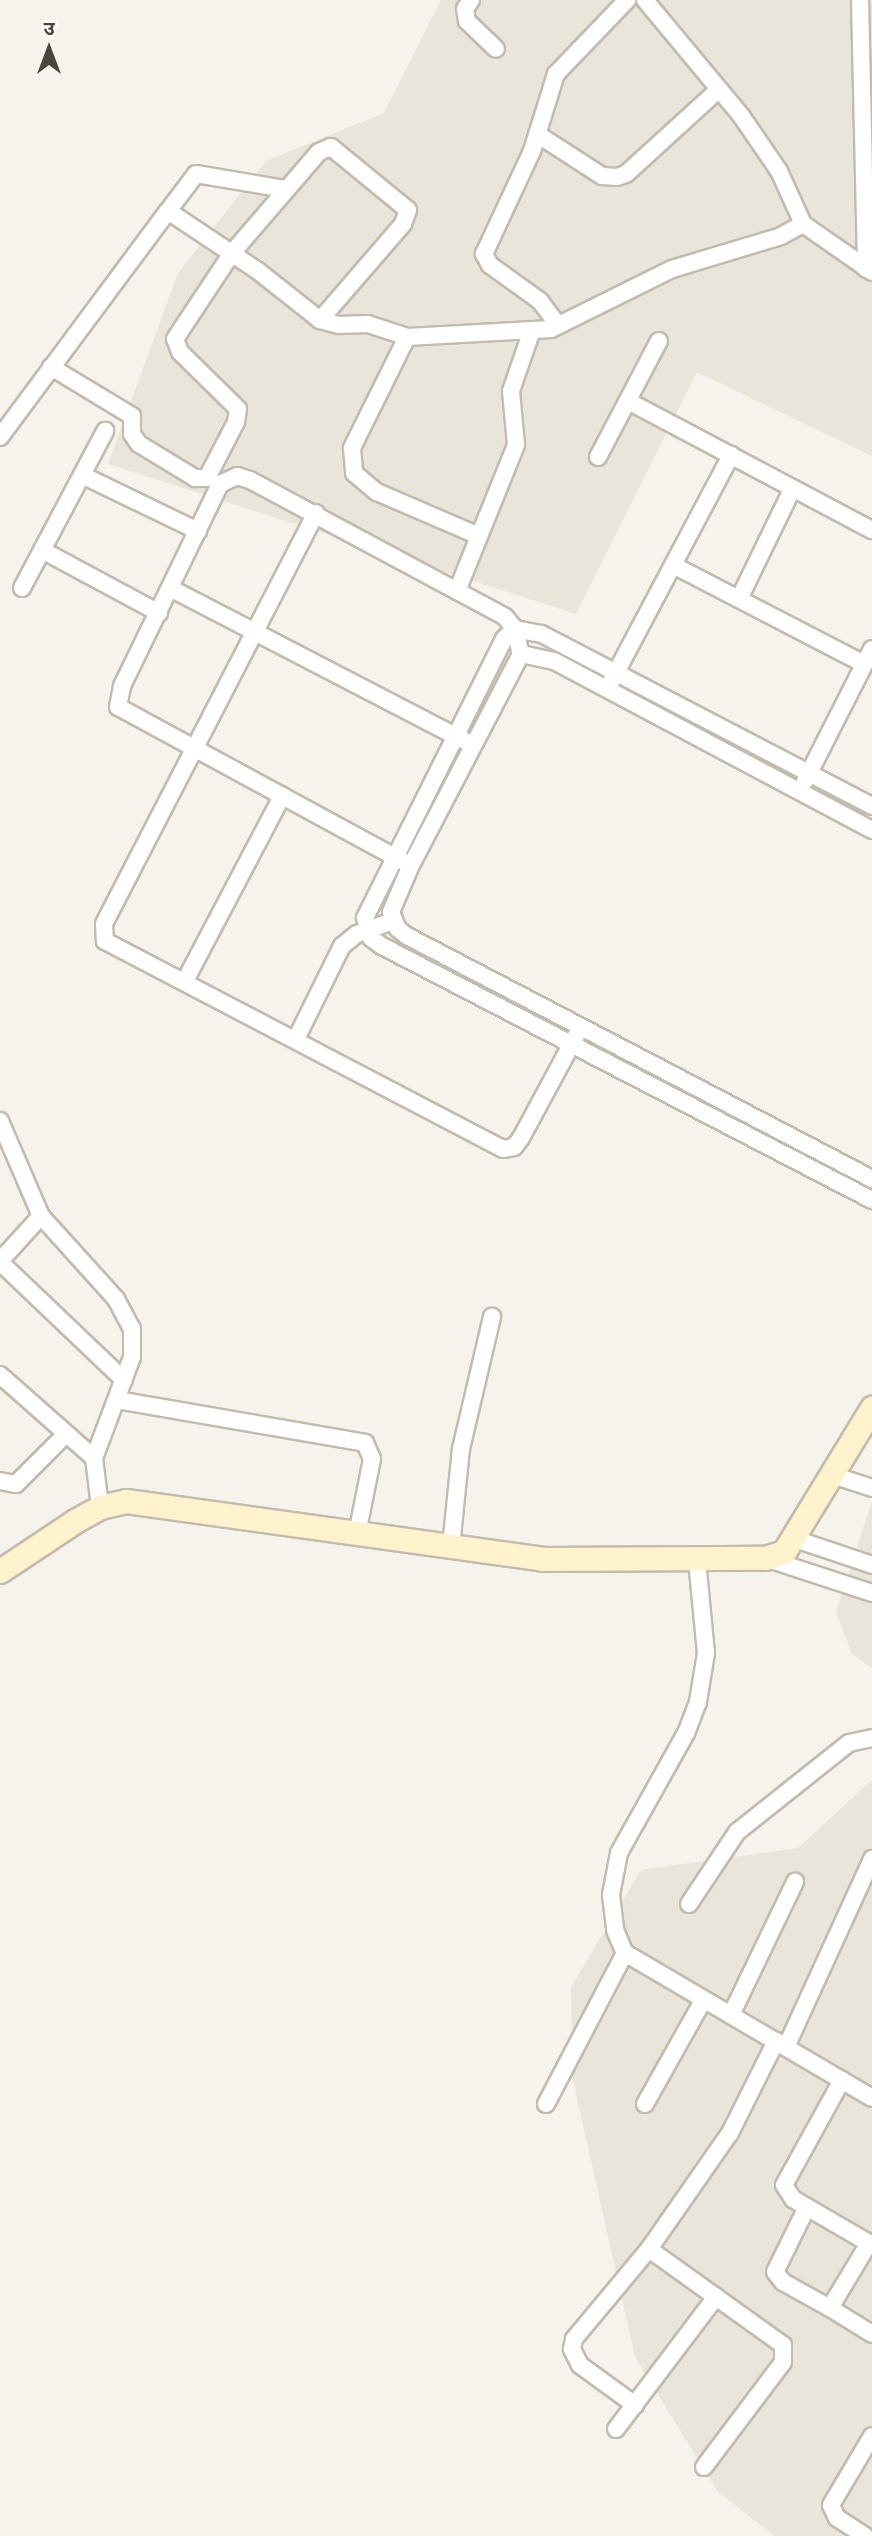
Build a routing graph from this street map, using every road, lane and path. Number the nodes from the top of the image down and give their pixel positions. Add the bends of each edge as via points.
1 (471, 0) edge
2 (627, 0) edge
3 (645, 0) edge
4 (860, 0) edge
5 (496, 49) dead end
6 (719, 89) junction
7 (537, 134) junction
8 (286, 189) junction
9 (168, 211) junction
10 (803, 224) junction
11 (232, 253) junction
12 (869, 271) edge
13 (320, 320) junction
14 (558, 325) junction
15 (531, 333) junction
16 (407, 337) junction
17 (659, 341) dead end
18 (51, 367) junction
19 (628, 401) junction
20 (105, 431) dead end
21 (0, 437) edge
22 (731, 455) junction
23 (598, 457) dead end
24 (82, 475) junction
25 (793, 488) junction
26 (316, 513) junction
27 (872, 530) edge
28 (198, 531) junction
29 (479, 536) junction
30 (42, 550) junction
31 (673, 565) junction
32 (22, 589) dead end
33 (172, 589) junction
34 (457, 591) junction
35 (739, 599) junction
36 (159, 613) junction
37 (515, 629) junction
38 (257, 630) junction
39 (872, 649) edge
40 (521, 654) junction
41 (864, 664) junction
42 (616, 673) junction
43 (607, 690) junction
44 (458, 736) junction
45 (473, 746) junction
46 (194, 749) junction
47 (809, 773) junction
48 (800, 792) junction
49 (282, 796) junction
50 (872, 806) edge
51 (872, 830) edge
52 (394, 857) junction
53 (411, 865) junction
54 (393, 921) junction
55 (366, 930) junction
56 (185, 982) junction
57 (580, 1028) junction
58 (296, 1039) junction
59 (573, 1044) junction
60 (0, 1121) edge
61 (872, 1179) edge
62 (872, 1200) edge
63 (41, 1216) junction
64 (0, 1261) edge
65 (492, 1317) dead end
66 (0, 1375) edge
67 (124, 1380) junction
68 (117, 1400) junction
69 (872, 1408) edge
70 (66, 1434) junction
71 (94, 1458) junction
72 (832, 1475) junction
73 (0, 1482) edge
74 (872, 1488) edge
75 (100, 1507) junction
76 (357, 1534) junction
77 (792, 1538) junction
78 (450, 1546) junction
79 (765, 1558) junction
80 (697, 1560) junction
81 (872, 1564) edge
82 (0, 1571) edge
83 (872, 1593) edge
84 (872, 1738) edge
85 (872, 1859) edge
86 (795, 1882) dead end
87 (689, 1904) dead end
88 (625, 1952) junction
89 (704, 1999) junction
90 (731, 2015) junction
91 (781, 2044) junction
92 (842, 2080) junction
93 (870, 2092) edge
94 (545, 2104) dead end
95 (645, 2104) dead end
96 (807, 2207) junction
97 (870, 2244) edge
98 (649, 2249) junction
99 (716, 2297) junction
100 (830, 2308) junction
101 (872, 2334) edge
102 (635, 2405) junction
103 (616, 2430) dead end
104 (872, 2436) edge
105 (704, 2467) dead end
106 (865, 2536) edge

1 - 5 street via 465,9 467,21
2 - 7 street via 562,66
3 - 6 street
4 - 12 street
6 - 7 street via 626,174 617,177 602,176
6 - 10 street via 779,171
7 - 14 street via 484,254 490,265 540,301
8 - 9 street via 196,174
8 - 11 street
8 - 13 street via 319,152 331,147 408,210 403,224
9 - 11 street
9 - 18 street
10 - 12 street
10 - 14 street via 781,236 672,269
11 - 13 street
11 - 18 street via 175,339 180,352 237,409 236,422 207,478 195,478 139,444 132,434 132,416
13 - 16 street via 369,324
14 - 15 street
15 - 16 street
15 - 29 street via 511,391 516,445
16 - 29 street via 352,448 351,464 359,480 377,492
17 - 19 street
18 - 21 street
19 - 22 street
19 - 23 street
20 - 24 street
22 - 25 street
22 - 31 street
24 - 28 street
24 - 30 street
25 - 27 street
25 - 35 street
26 - 28 street via 237,476 220,484
26 - 34 street
26 - 38 street
28 - 33 street
29 - 34 street
30 - 32 street
30 - 36 street
31 - 35 street
31 - 42 street
33 - 36 street
33 - 38 street
34 - 37 street via 505,617
35 - 41 street
36 - 46 street via 122,686 118,707
37 - 40 street
37 - 42 street via 531,629
37 - 44 street via 504,639
38 - 44 street
38 - 46 street
39 - 41 street
40 - 43 street via 538,655
40 - 45 street
41 - 47 street
42 - 43 street
42 - 47 street
43 - 48 street
44 - 45 street
44 - 52 street
45 - 53 street
46 - 49 street
46 - 56 street via 103,933 113,948
47 - 48 street
47 - 50 street
48 - 51 street
49 - 52 street
49 - 56 street
52 - 53 street
52 - 55 street via 367,909
53 - 54 street via 392,902
54 - 55 street
54 - 57 street via 407,936
55 - 58 street via 342,946
55 - 59 street via 382,946
56 - 58 street
57 - 59 street
57 - 61 street
58 - 59 street via 503,1149 514,1147 521,1138
59 - 62 street
60 - 63 street
63 - 64 street
63 - 67 street via 127,1314 133,1344
64 - 67 street
65 - 78 street via 461,1449
66 - 70 street
67 - 68 street
68 - 71 street
68 - 76 street via 366,1443 372,1459
69 - 72 street
70 - 71 street
70 - 73 street via 16,1484
71 - 75 street
72 - 74 street
72 - 77 street
75 - 76 street via 138,1503
75 - 82 street
76 - 78 street
77 - 79 street via 784,1552
77 - 81 street
78 - 80 street via 542,1559
79 - 80 street
79 - 83 street
80 - 88 street via 706,1653 698,1702 686,1734 619,1853 611,1911
84 - 87 street via 849,1743 737,1832
85 - 91 street
86 - 90 street
88 - 89 street
88 - 94 street
89 - 90 street
89 - 95 street
90 - 91 street
91 - 92 street
91 - 98 street via 730,2133
92 - 93 street
92 - 96 street via 786,2178 787,2193
96 - 97 street
96 - 100 street via 775,2272 783,2282
97 - 100 street
98 - 99 street
98 - 102 street via 574,2339 572,2349 580,2365
99 - 102 street
99 - 105 street via 779,2339 785,2354
100 - 101 street
102 - 103 street
104 - 106 street via 831,2505 836,2518

